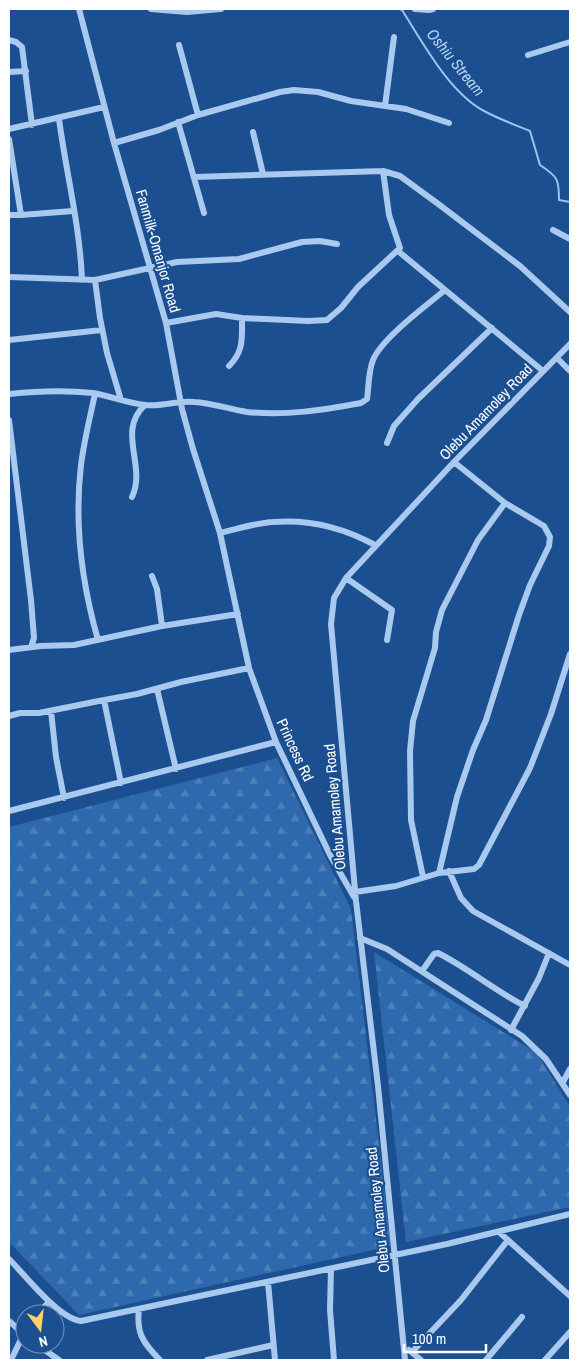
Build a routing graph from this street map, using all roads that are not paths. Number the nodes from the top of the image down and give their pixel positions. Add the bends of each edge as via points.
1 (79, 9) edge
2 (88, 9) edge
3 (151, 9) edge
4 (221, 9) edge
5 (415, 9) edge
6 (433, 9) edge
7 (394, 37) dead end
8 (9, 40) edge
9 (570, 42) edge
10 (179, 45) dead end
11 (528, 55) dead end
12 (26, 71) junction
13 (9, 72) edge
14 (385, 106) junction
15 (104, 107) junction
16 (198, 115) junction
17 (59, 119) junction
18 (178, 122) junction
19 (449, 123) dead end
20 (32, 124) junction
21 (9, 130) edge
22 (252, 132) dead end
23 (9, 139) edge
24 (114, 143) junction
25 (383, 170) junction
26 (263, 174) junction
27 (195, 177) junction
28 (73, 211) junction
29 (204, 213) dead end
30 (9, 214) edge
31 (21, 215) junction
32 (553, 230) dead end
33 (570, 239) edge
34 (337, 244) dead end
35 (398, 251) junction
36 (151, 268) junction
37 (9, 277) edge
38 (82, 280) junction
39 (95, 280) junction
40 (445, 290) junction
41 (570, 312) edge
42 (242, 318) junction
43 (166, 323) junction
44 (492, 328) junction
45 (102, 330) junction
46 (9, 340) edge
47 (570, 344) edge
48 (557, 358) junction
49 (229, 366) dead end
50 (543, 371) junction
51 (570, 371) edge
52 (9, 394) edge
53 (95, 394) junction
54 (121, 400) junction
55 (181, 402) junction
56 (145, 405) junction
57 (9, 420) edge
58 (387, 443) dead end
59 (454, 462) junction
60 (132, 497) dead end
61 (505, 503) junction
62 (220, 533) junction
63 (375, 545) junction
64 (152, 576) dead end
65 (346, 578) junction
66 (238, 614) junction
67 (162, 626) junction
68 (98, 640) junction
69 (387, 640) dead end
70 (31, 647) junction
71 (9, 650) edge
72 (570, 654) edge
73 (249, 668) junction
74 (157, 689) junction
75 (104, 700) junction
76 (51, 711) junction
77 (9, 716) edge
78 (276, 742) junction
79 (176, 769) junction
80 (121, 783) junction
81 (64, 798) junction
82 (9, 811) edge
83 (449, 871) junction
84 (439, 873) junction
85 (423, 877) junction
86 (355, 892) junction
87 (356, 901) junction
88 (360, 938) junction
89 (549, 953) junction
90 (570, 965) edge
91 (422, 971) junction
92 (525, 1006) junction
93 (512, 1030) junction
94 (570, 1069) edge
95 (563, 1082) junction
96 (570, 1094) edge
97 (570, 1214) edge
98 (499, 1232) junction
99 (508, 1240) junction
100 (395, 1254) junction
101 (9, 1259) edge
102 (330, 1269) junction
103 (268, 1282) junction
104 (570, 1296) edge
105 (49, 1302) joint
106 (139, 1309) junction
107 (522, 1317) dead end
108 (570, 1332) edge
109 (274, 1345) junction
110 (404, 1346) junction
111 (412, 1352) junction
112 (160, 1360) edge
113 (208, 1360) edge
114 (275, 1360) edge
115 (334, 1360) edge
116 (405, 1360) edge
117 (421, 1360) edge
118 (486, 1360) edge
119 (545, 1360) edge

1 - 2 street
1 - 15 street, Fanmilk-Omanjor Road
3 - 4 street via 187,12
5 - 6 street
7 - 14 street
8 - 12 street via 22,47
9 - 11 street
10 - 16 street
12 - 13 street
12 - 20 street
14 - 16 street via 294,90
14 - 19 street via 406,108
15 - 17 street
15 - 24 street, Fanmilk-Omanjor Road
16 - 18 street
17 - 20 street
17 - 28 street
18 - 24 street
18 - 27 street
20 - 21 street
22 - 26 street
23 - 31 street
24 - 36 street, Fanmilk-Omanjor Road
25 - 26 street
25 - 35 street via 389,215 400,247
25 - 41 street via 400,176 438,203 520,266
26 - 27 street
27 - 29 street
28 - 31 street
28 - 38 street
30 - 31 street
32 - 33 street
34 - 36 street via 320,240 302,242 239,260 177,262
35 - 40 street
35 - 42 street via 327,320
36 - 39 street
36 - 43 street, Fanmilk-Omanjor Road
37 - 38 street
38 - 39 street
39 - 45 street
40 - 44 street
40 - 55 street via 401,327 376,354 370,370 367,399 361,403 280,414
42 - 43 street via 209,314
42 - 49 street via 241,350
43 - 55 street, Fanmilk-Omanjor Road
44 - 50 street
44 - 58 street via 413,404 394,426
45 - 46 street
45 - 54 street
47 - 48 street, Olebu Amamoley Road
48 - 50 street, Olebu Amamoley Road
48 - 51 street
50 - 59 street, Olebu Amamoley Road
52 - 53 street via 39,391
53 - 54 street
53 - 68 street via 78,487 78,532
54 - 56 street
55 - 56 street
55 - 62 street, Fanmilk-Omanjor Road
56 - 60 street via 134,418 132,429 136,474
57 - 70 street via 34,638
59 - 61 street
59 - 63 street, Olebu Amamoley Road
61 - 84 street via 544,526 550,546 530,585 457,797
61 - 85 street via 478,540 442,610 435,648 413,721 411,820
62 - 63 street via 272,522 300,522 343,530
62 - 66 street, Princess Rd
63 - 65 street, Olebu Amamoley Road
64 - 67 street
65 - 69 street via 392,610
65 - 86 street, Olebu Amamoley Road via 334,598 331,624
66 - 67 street
66 - 73 street, Princess Rd
67 - 68 street
68 - 70 street
70 - 71 street
72 - 83 street via 530,768 482,862 474,869
73 - 74 street
73 - 78 street, Princess Rd
74 - 75 street
74 - 79 street
75 - 76 street
75 - 80 street
76 - 77 street
76 - 81 street
78 - 79 street
78 - 87 street, Princess Rd
79 - 80 street
80 - 81 street
81 - 82 street
83 - 84 street
83 - 89 street via 461,898 473,911
84 - 85 street
85 - 86 street via 396,886
86 - 87 street, Olebu Amamoley Road
87 - 88 street, Olebu Amamoley Road
88 - 91 street via 379,944
88 - 100 street, Olebu Amamoley Road
89 - 90 street
89 - 92 street
91 - 92 street via 438,953
91 - 93 street
92 - 93 street
93 - 95 street via 539,1051
94 - 95 street
95 - 96 street
97 - 98 street
98 - 99 street
98 - 100 street
99 - 104 street
99 - 111 street via 461,1300
100 - 102 street
100 - 110 street, Olebu Amamoley Road
101 - 105 street
102 - 103 street
102 - 115 street
103 - 106 street
103 - 109 street
105 - 106 street via 71,1319 81,1321
106 - 112 street via 139,1332
107 - 118 street
108 - 119 street
109 - 113 street
109 - 114 street
110 - 111 street
110 - 116 street, Olebu Amamoley Road
111 - 117 street

